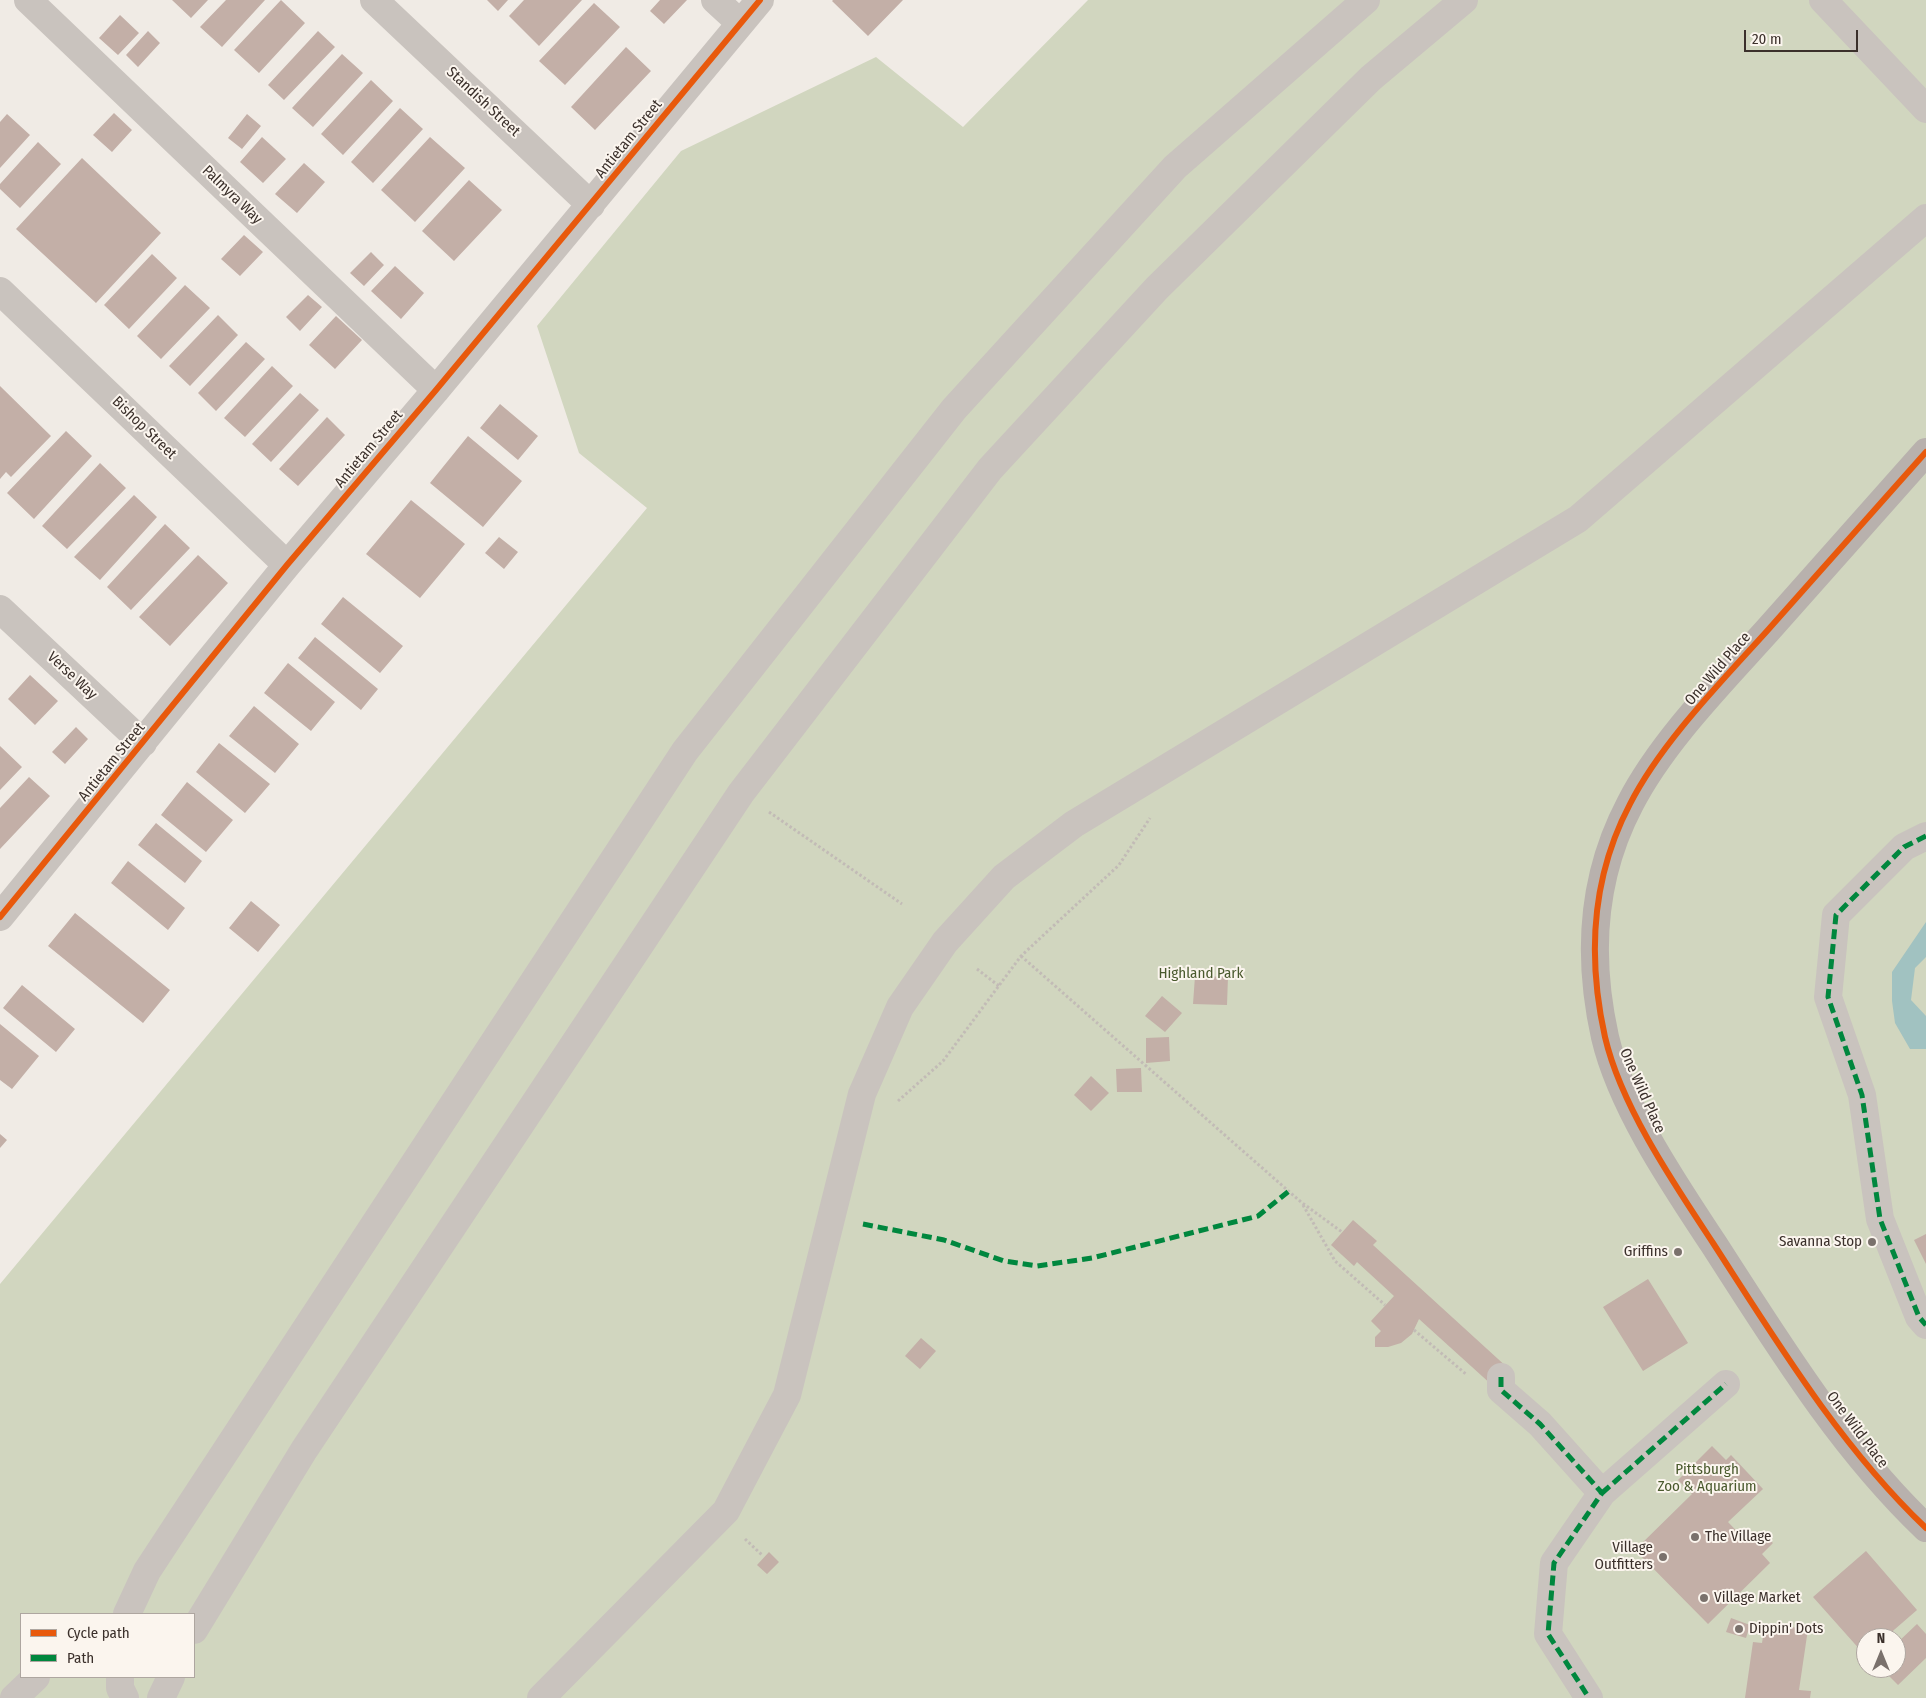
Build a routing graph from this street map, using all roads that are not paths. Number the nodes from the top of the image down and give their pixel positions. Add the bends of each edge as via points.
1 (28, 0) edge
2 (374, 0) edge
3 (715, 0) edge
4 (760, 0) edge
5 (1366, 0) edge
6 (1464, 0) edge
7 (1823, 0) edge
8 (740, 23) junction
9 (1926, 109) edge
10 (591, 205) junction
11 (1926, 218) edge
12 (0, 291) edge
13 (436, 390) junction
14 (1926, 452) edge
15 (287, 565) junction
16 (0, 609) edge
17 (144, 743) junction
18 (1926, 836) edge
19 (0, 917) edge
20 (1926, 1325) edge
21 (1501, 1384) road end
22 (1726, 1384) dead end
23 (1602, 1493) junction
24 (1926, 1528) edge
25 (127, 1613) edge
26 (195, 1628) edge
27 (35, 1678) edge
28 (120, 1678) edge
29 (171, 1678) edge
30 (14, 1698) edge
31 (125, 1698) edge
32 (161, 1698) edge
33 (541, 1698) edge
34 (1589, 1698) edge

1 - 13 street, Palmyra Way
2 - 10 street, Standish Street
3 - 8 street
4 - 8 street, Antietam Street
5 - 25 street via 1175,167 954,409 685,751 147,1571
6 - 26 street via 1371,78 1157,288 990,469 741,793 304,1450
7 - 9 street
8 - 10 street, Antietam Street
10 - 13 street, Antietam Street
11 - 33 street via 1578,519 1074,824 1004,877 945,942 900,1007 862,1094 787,1395 726,1511
12 - 15 street, Bishop Street
13 - 15 street, Antietam Street
14 - 24 main road, One Wild Place via 1712,692 1652,767 1612,844 1596,907 1593,940 1595,978 1606,1039 1620,1080 1642,1126 1756,1310 1849,1442 1899,1502
15 - 17 street, Antietam Street
16 - 17 street, Verse Way
17 - 19 street, Antietam Street
18 - 20 street via 1904,848 1836,914 1828,997 1862,1095 1880,1219 1919,1317
21 - 23 street
22 - 23 street
23 - 34 street via 1554,1563 1548,1634
27 - 30 street
28 - 31 street
29 - 32 street

